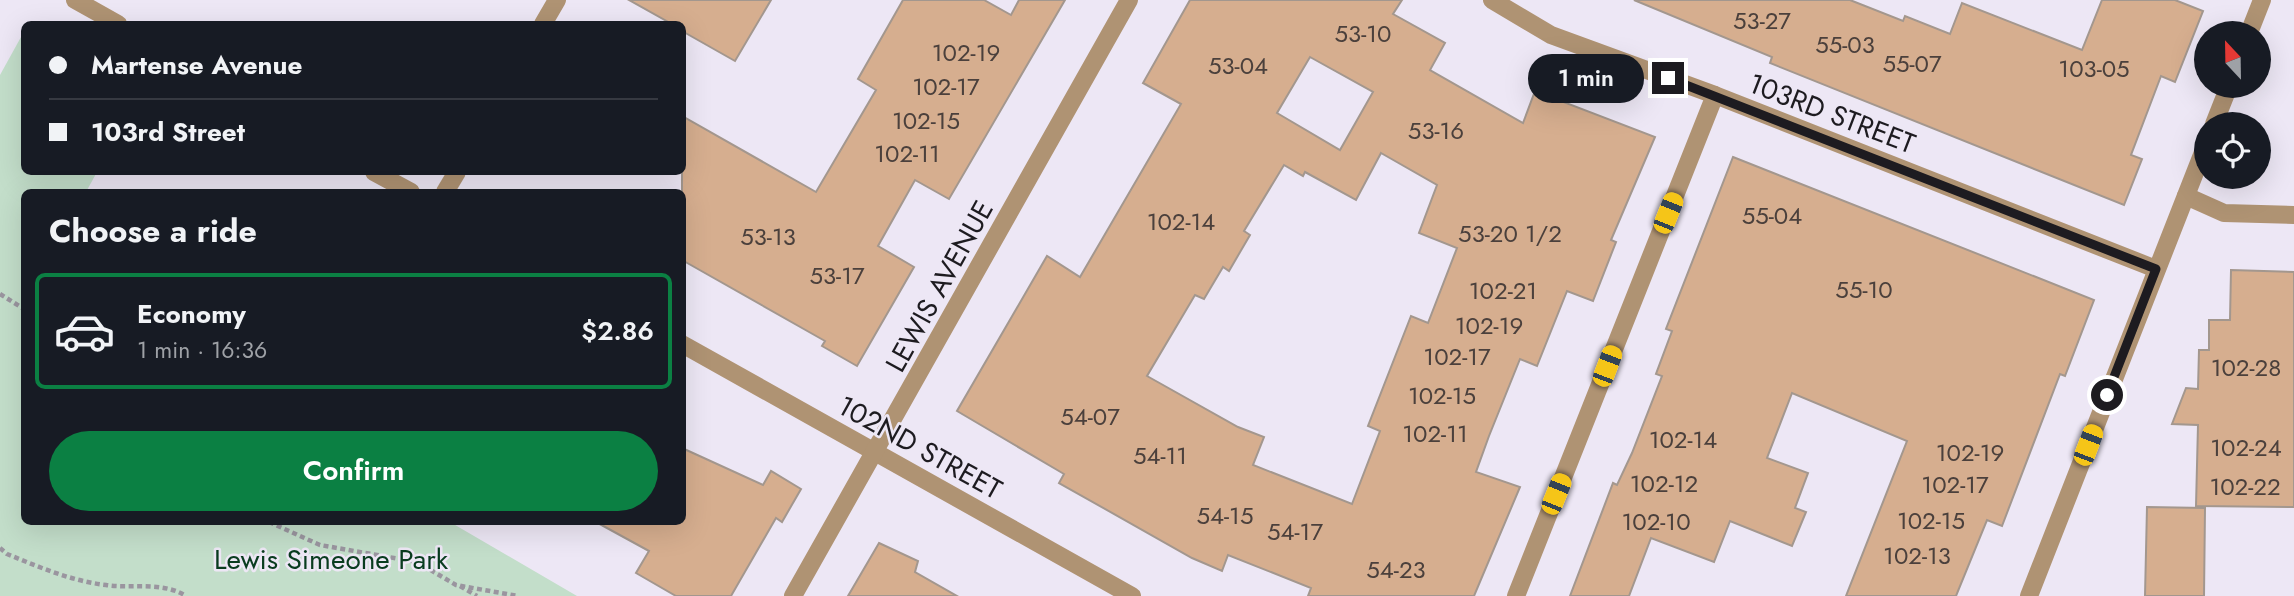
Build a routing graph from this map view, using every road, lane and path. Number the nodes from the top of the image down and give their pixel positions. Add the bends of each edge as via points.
1 (75, 0) edge
2 (557, 0) edge
3 (1129, 0) edge
4 (1492, 0) edge
5 (2262, 0) edge
6 (113, 21) edge
7 (545, 21) edge
8 (2254, 21) edge
9 (1715, 96) junction
10 (380, 175) edge
11 (2194, 175) edge
12 (405, 189) edge
13 (2186, 196) junction
14 (2294, 215) edge
15 (2156, 269) junction
16 (0, 294) edge
17 (21, 307) edge
18 (686, 346) edge
19 (876, 452) junction
20 (276, 525) edge
21 (0, 548) edge
22 (456, 584) junction
23 (186, 596) edge
24 (477, 596) edge
25 (518, 596) edge
26 (793, 596) edge
27 (1132, 596) edge
28 (1516, 596) edge
29 (2029, 596) edge

1 - 6 street
2 - 7 street
3 - 19 street, LEWIS AVENUE
4 - 9 street, 103RD STREET via 1551,35
5 - 8 street
9 - 15 street, 103RD STREET
9 - 28 street
10 - 12 street
11 - 13 street
13 - 14 street via 2224,213
13 - 15 street
15 - 29 street
16 - 17 path
18 - 19 street, 102ND STREET
19 - 26 street, LEWIS AVENUE
19 - 27 street, 102ND STREET
20 - 22 path via 320,545 417,562
21 - 23 path via 60,576 107,586 146,585
22 - 24 path
22 - 25 path

